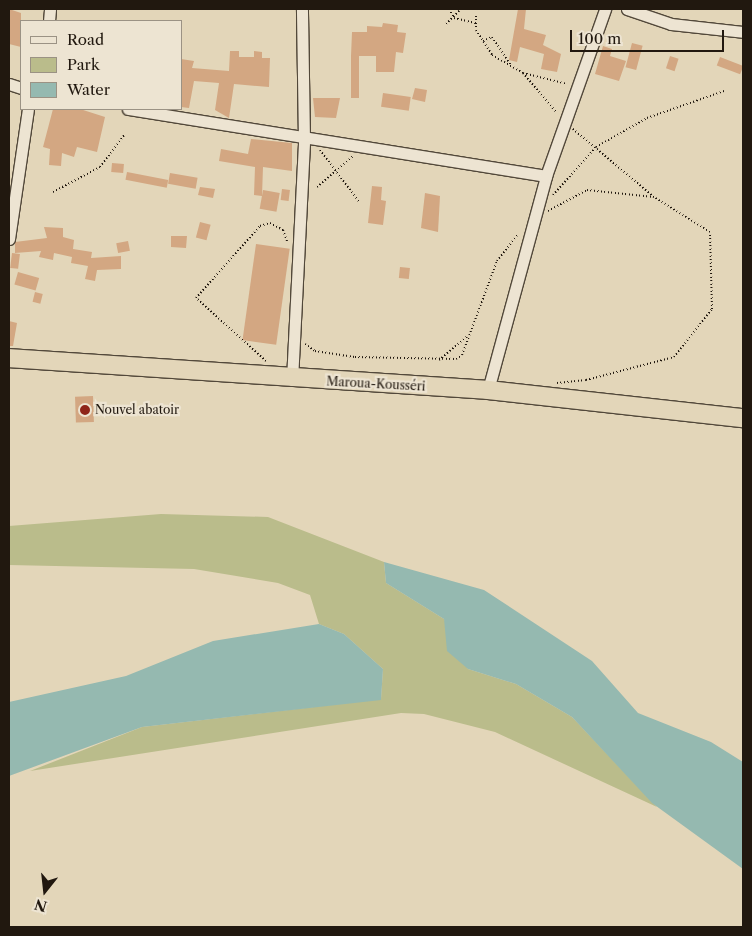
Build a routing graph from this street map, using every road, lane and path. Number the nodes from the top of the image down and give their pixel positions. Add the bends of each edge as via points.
1 (302, 9) edge
2 (449, 9) edge
3 (461, 9) edge
4 (476, 9) edge
5 (605, 9) edge
6 (627, 9) edge
7 (454, 18) junction
8 (476, 23) junction
9 (446, 24) dead end
10 (743, 32) edge
11 (483, 41) junction
12 (513, 67) junction
13 (523, 73) junction
14 (577, 86) junction
15 (724, 91) dead end
16 (28, 110) edge
17 (134, 110) edge
18 (563, 121) junction
19 (124, 134) dead end
20 (309, 141) junction
21 (596, 147) junction
22 (363, 149) junction
23 (332, 170) junction
24 (546, 176) junction
25 (317, 187) dead end
26 (53, 192) dead end
27 (654, 197) junction
28 (360, 203) dead end
29 (534, 218) junction
30 (9, 240) edge
31 (287, 241) dead end
32 (468, 336) junction
33 (294, 337) junction
34 (9, 358) edge
35 (439, 360) junction
36 (274, 366) dead end
37 (292, 380) junction
38 (547, 384) dead end
39 (488, 390) junction
40 (743, 418) edge

1 - 20 street
2 - 7 path
3 - 7 path
4 - 8 path
5 - 14 street
6 - 10 street via 671,24
7 - 8 path
7 - 9 path
8 - 11 path
11 - 12 path via 492,55
11 - 12 path via 492,37
12 - 13 path
13 - 14 path
13 - 18 path
14 - 18 street
15 - 21 path via 647,118
16 - 30 street
17 - 20 street
18 - 21 path
18 - 24 street
19 - 26 path via 100,166
20 - 22 street
20 - 23 path
20 - 33 street
21 - 27 path
21 - 29 path
22 - 23 path
22 - 24 street
23 - 25 path
23 - 28 path
24 - 29 street
27 - 29 path via 587,190
27 - 38 path via 710,232 712,309 674,357 586,380
29 - 32 path via 497,262
29 - 39 street
31 - 36 path via 283,230 270,223 260,226 196,298 242,344
32 - 35 path
32 - 35 path via 462,355
33 - 35 path via 315,351 354,358
33 - 37 street
34 - 37 highway, Maroua-Kousséri
37 - 39 highway, Maroua-Kousséri
39 - 40 highway, Maroua-Kousséri

